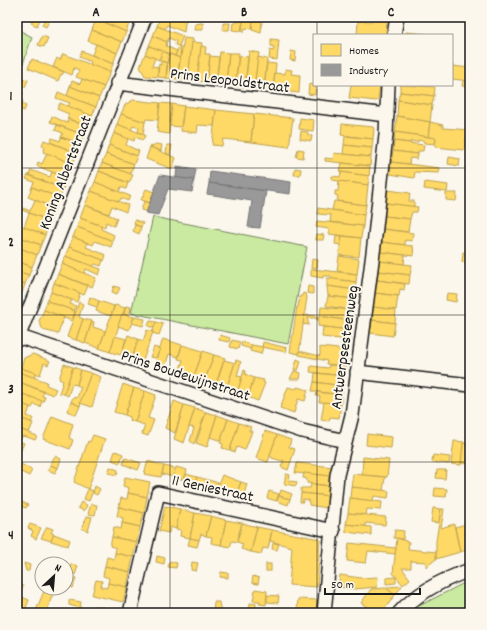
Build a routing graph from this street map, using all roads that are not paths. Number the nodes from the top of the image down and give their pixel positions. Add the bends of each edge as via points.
1 (144, 17) edge
2 (397, 17) edge
3 (394, 34) edge
4 (117, 83) junction
5 (388, 86) edge
6 (386, 115) junction
7 (17, 337) edge
8 (357, 372) junction
9 (470, 385) edge
10 (346, 442) junction
11 (333, 531) junction
12 (470, 570) edge
13 (130, 613) edge
14 (324, 613) edge
15 (400, 613) edge

1 - 4 street, Koning Albertstraat
2 - 3 street
4 - 6 street, Prins Leopoldstraat
4 - 7 street, Koning Albertstraat
5 - 6 street, Antwerpsesteenweg
6 - 8 street, Antwerpsesteenweg via 386,135
7 - 10 street, Prins Boudewijnstraat via 302,431
8 - 9 street
8 - 10 street, Antwerpsesteenweg
10 - 11 street, Antwerpsesteenweg via 337,475
11 - 13 street, 11 Geniestraat via 158,493
11 - 14 street, Antwerpsesteenweg
12 - 15 street via 446,578 408,604

